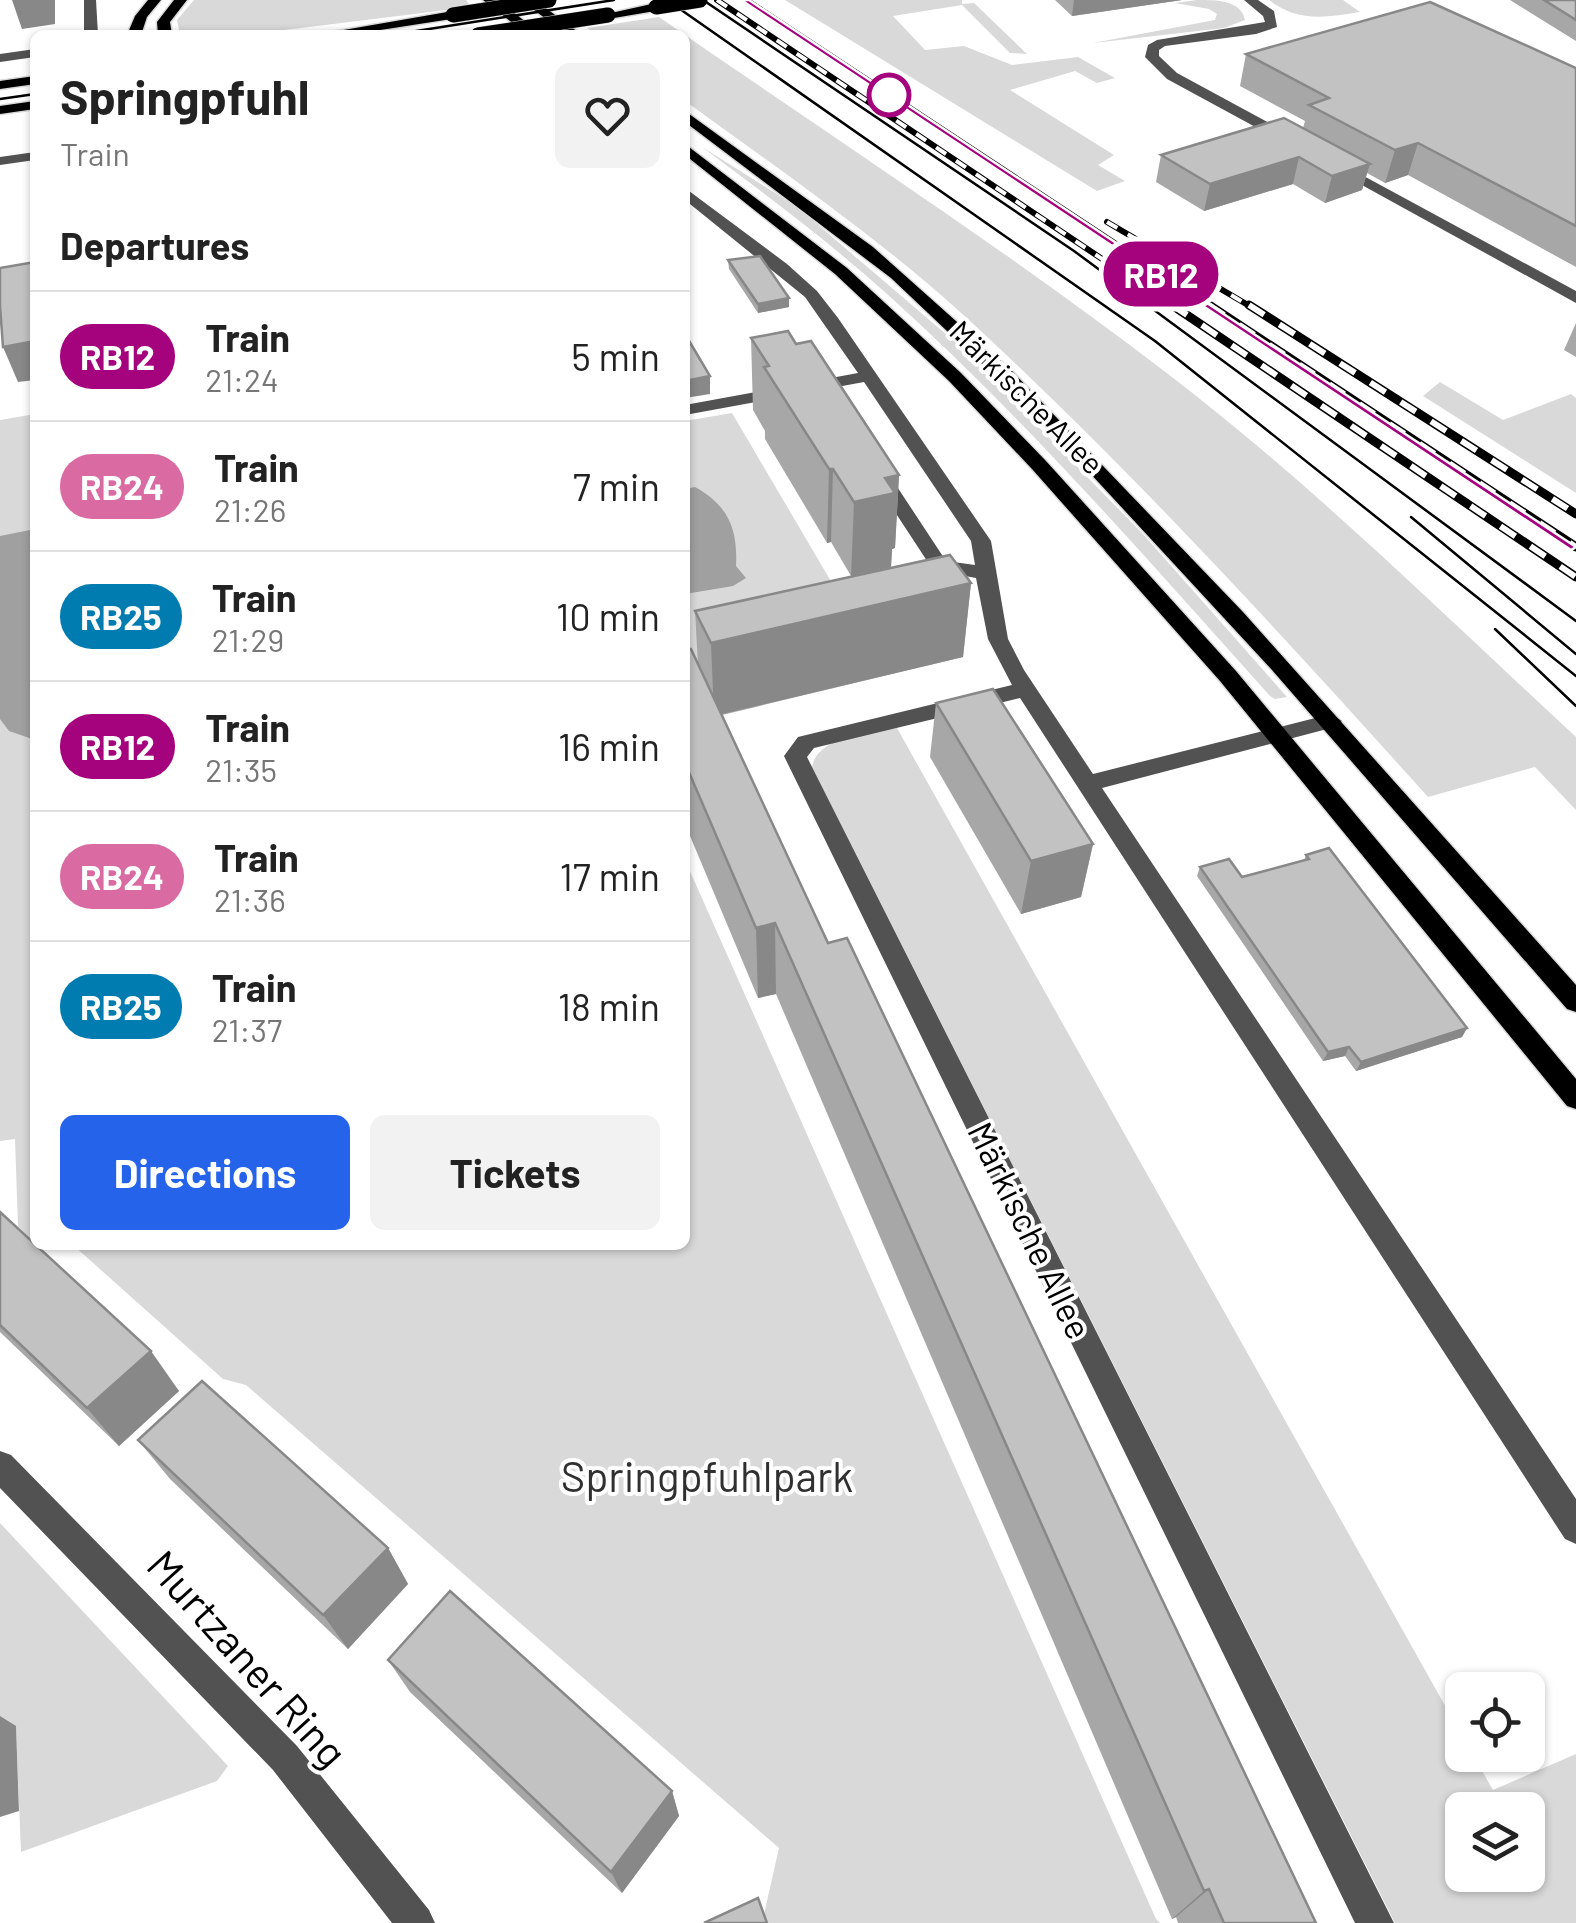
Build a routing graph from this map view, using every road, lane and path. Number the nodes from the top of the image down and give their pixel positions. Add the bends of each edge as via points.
1 (90, 0) edge
2 (155, 0) edge
3 (182, 0) edge
4 (489, 0) edge
5 (527, 0) edge
6 (549, 0) edge
7 (700, 0) edge
8 (1250, 0) edge
9 (91, 30) edge
10 (136, 30) edge
11 (163, 30) edge
12 (355, 30) edge
13 (509, 30) edge
14 (529, 30) edge
15 (568, 30) edge
16 (30, 54) edge
17 (0, 58) edge
18 (30, 81) edge
19 (0, 85) edge
20 (30, 105) edge
21 (0, 110) edge
22 (690, 120) edge
23 (690, 139) edge
24 (690, 152) edge
25 (30, 157) edge
26 (0, 161) edge
27 (788, 190) junction
28 (690, 197) edge
29 (1576, 298) edge
30 (868, 376) junction
31 (819, 385) junction
32 (690, 409) edge
33 (837, 411) edge
34 (868, 458) edge
35 (987, 572) junction
36 (1026, 689) junction
37 (1331, 721) junction
38 (1278, 734) junction
39 (1089, 784) junction
40 (1576, 1002) edge
41 (1576, 1098) edge
42 (0, 1466) edge
43 (1576, 1528) edge
44 (416, 1923) edge
45 (1375, 1923) edge

1 - 9 street
2 - 10 main road
3 - 11 main road via 162,22
4 - 14 main road
5 - 15 main road
6 - 12 main road, bridge
7 - 13 main road, bridge
8 - 29 street via 1272,24 1162,42 1152,57 1172,76
16 - 17 street
18 - 19 main road
20 - 21 main road
22 - 27 main road, Märkische Allee
23 - 27 main road
24 - 38 main road, Märkische Allee via 841,271 956,377
25 - 26 street
27 - 37 main road, Märkische Allee via 910,286 997,366
28 - 30 street via 811,294
30 - 31 street
30 - 35 street via 982,541
31 - 32 street
31 - 33 street
34 - 35 street via 940,566
35 - 36 street via 998,639
36 - 39 street
36 - 45 street, Märkische Allee via 806,742 795,756
37 - 38 street
37 - 40 main road, Märkische Allee
38 - 39 street
38 - 41 main road, Märkische Allee
39 - 43 street
42 - 44 street, Murtzaner Ring via 285,1758

